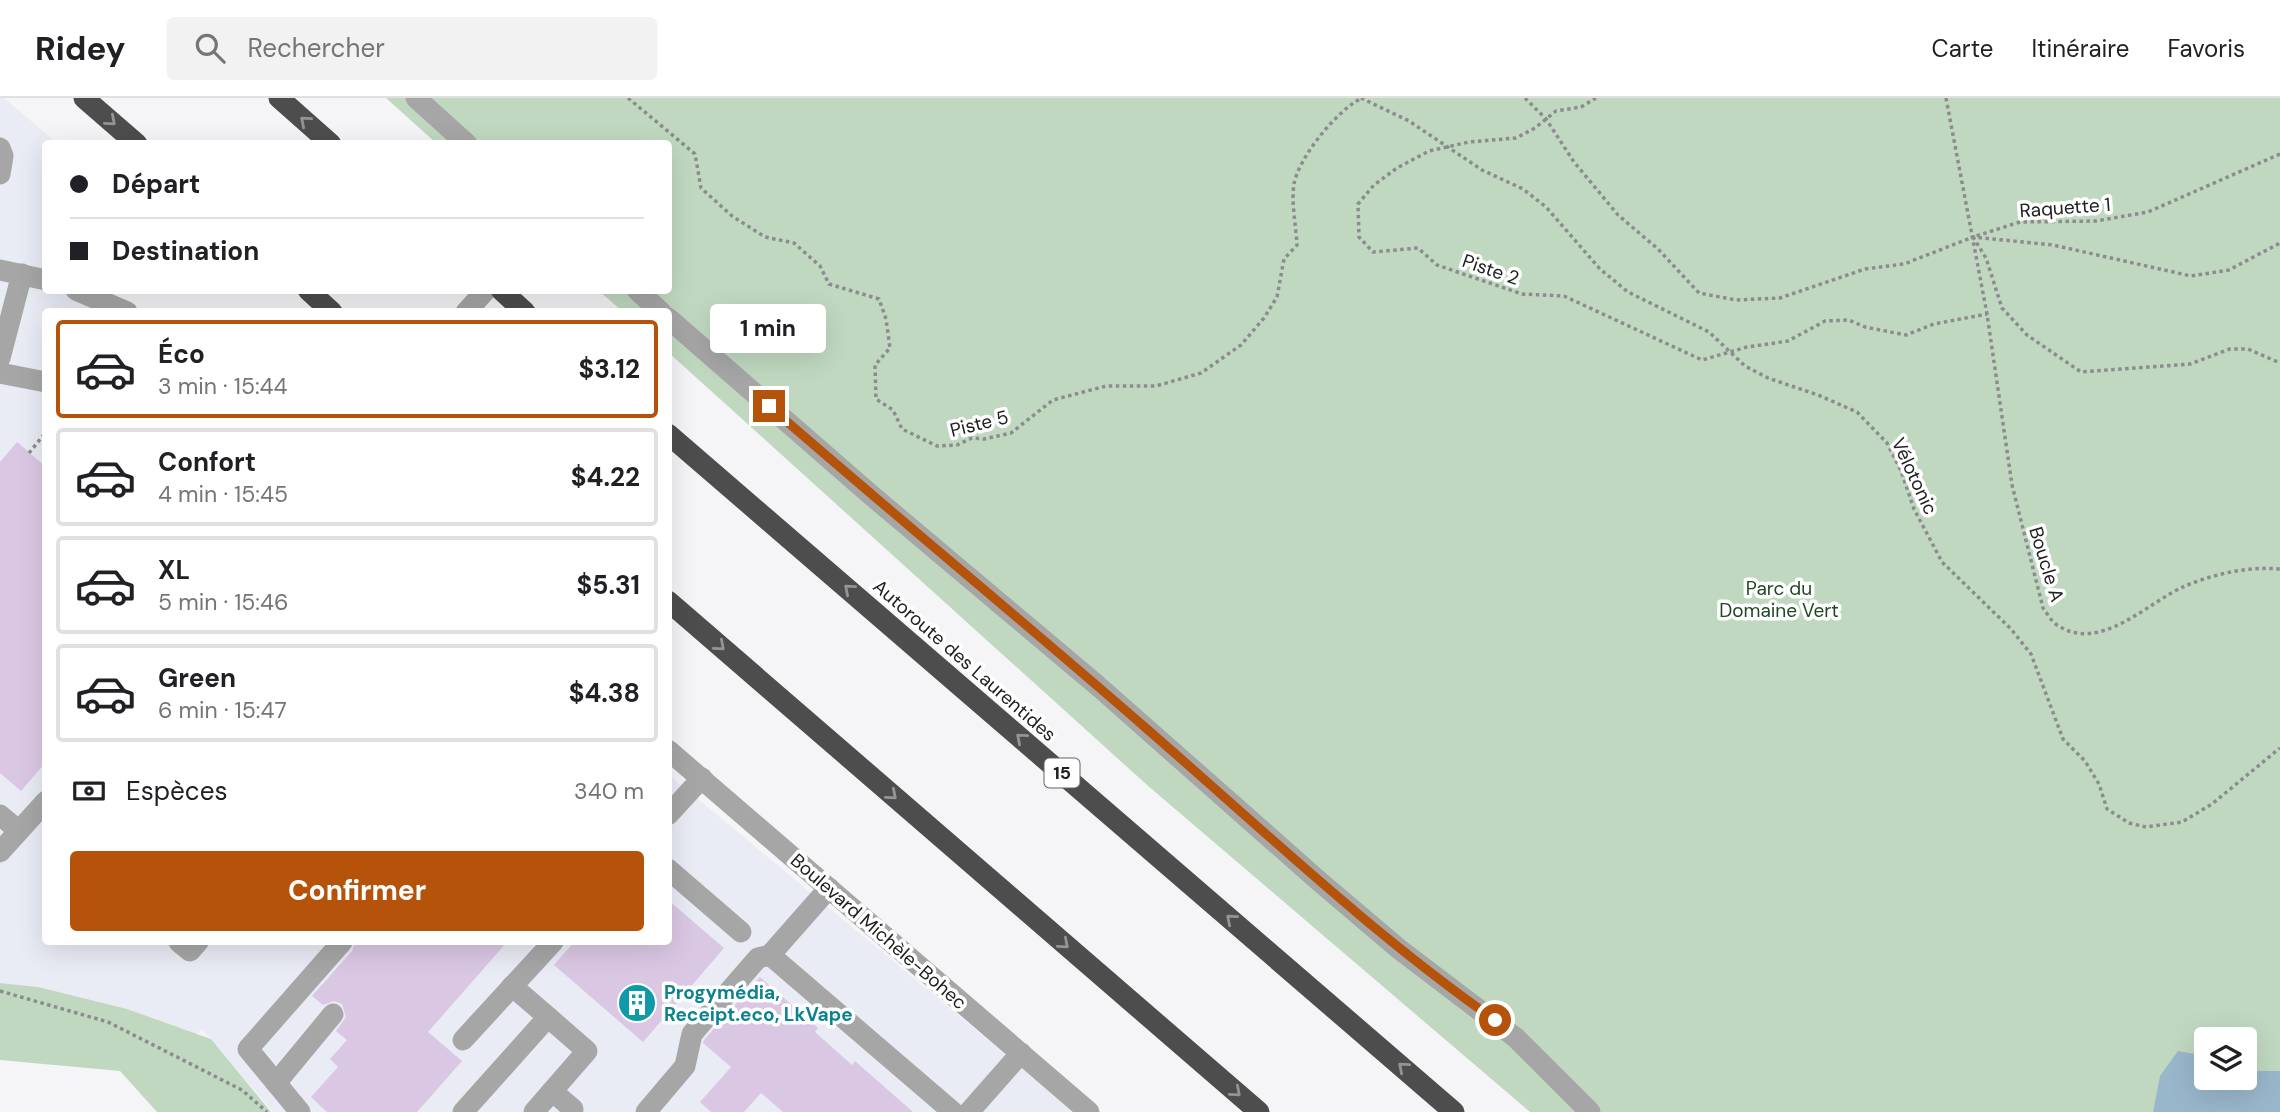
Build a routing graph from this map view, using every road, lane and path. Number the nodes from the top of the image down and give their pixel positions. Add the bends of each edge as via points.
1 (85, 98) edge
2 (279, 98) edge
3 (416, 98) edge
4 (628, 98) edge
5 (1361, 98) edge
6 (1525, 98) edge
7 (1596, 98) edge
8 (1946, 98) edge
9 (1546, 120) junction
10 (132, 140) edge
11 (326, 140) edge
12 (463, 140) edge
13 (1448, 147) junction
14 (0, 148) edge
15 (2280, 154) edge
16 (0, 174) edge
17 (1973, 237) junction
18 (2280, 243) edge
19 (0, 270) edge
20 (22, 274) junction
21 (42, 280) edge
22 (85, 294) edge
23 (312, 294) edge
24 (482, 294) edge
25 (506, 294) edge
26 (641, 294) edge
27 (118, 308) edge
28 (328, 308) edge
29 (470, 308) edge
30 (521, 308) edge
31 (657, 308) edge
32 (1987, 314) junction
33 (672, 321) edge
34 (1730, 351) junction
35 (0, 358) edge
36 (2280, 363) edge
37 (0, 373) edge
38 (42, 381) edge
39 (42, 436) edge
40 (672, 437) edge
41 (37, 442) junction
42 (42, 443) edge
43 (29, 453) dead end
44 (2280, 569) edge
45 (672, 604) edge
46 (2280, 748) edge
47 (672, 753) edge
48 (702, 778) junction
49 (42, 806) edge
50 (672, 811) edge
51 (0, 815) edge
52 (19, 831) junction
53 (0, 852) edge
54 (672, 872) edge
55 (829, 888) junction
56 (741, 932) dead end
57 (183, 945) edge
58 (195, 945) edge
59 (339, 945) edge
60 (550, 945) edge
61 (770, 955) junction
62 (512, 986) junction
63 (0, 991) edge
64 (333, 1014) dead end
65 (548, 1017) junction
66 (463, 1040) dead end
67 (1021, 1054) junction
68 (276, 1083) junction
69 (552, 1091) junction
70 (267, 1112) edge
71 (300, 1112) edge
72 (463, 1112) edge
73 (534, 1112) edge
74 (570, 1112) edge
75 (646, 1112) edge
76 (953, 1112) edge
77 (969, 1112) edge
78 (1089, 1112) edge
79 (1259, 1112) edge
80 (1454, 1112) edge
81 (1590, 1112) edge

1 -> 10 highway
11 -> 2 highway
3 - 12 street
4 - 5 path, Piste 5 via 695,153 702,188 732,216 765,237 794,243 821,266 829,284 879,299 890,348 875,365 876,400 893,410 902,429 937,446 1011,433 1053,400 1106,386 1156,386 1200,373 1241,345 1277,298 1284,259 1297,245 1294,184 1300,166 1327,128
5 - 13 path, Vélotonic via 1409,121
6 - 9 path, Raquette 1
7 - 9 path, Piste 2 via 1581,107 1556,111
8 - 17 path
9 - 13 path, Piste 2 via 1516,138
9 - 17 path, Raquette 1 via 1618,215 1699,293 1736,300 1780,298 1865,269 1903,264
13 - 34 path, Vélotonic via 1546,207 1600,269 1628,292 1709,331
13 - 34 path, Piste 2 via 1429,151 1397,168 1358,204 1359,237 1373,252 1418,248 1437,265 1522,294 1564,296 1702,359
14 - 16 street
15 - 17 path, Raquette 1 via 2148,212 2096,221 2020,222
17 - 18 path via 2053,245 2191,276 2229,270
17 - 32 path
17 - 36 path via 1986,258 2002,308 2028,335 2081,372 2190,364 2230,349 2248,349
19 - 20 street
20 - 21 street
20 - 35 street
22 - 27 street
23 - 28 highway
24 - 29 street
25 - 30 highway
26 - 31 street
32 - 34 path, Piste 2 via 1934,324 1906,335 1849,320 1825,321 1788,341
32 - 44 path, Boucle A via 2012,485 2037,592 2056,624 2074,632 2102,631 2183,587 2224,574 2262,567
33 - 81 street via 1320,882 1516,1038
34 - 46 path, Vélotonic via 1745,366 1768,378 1857,412 1887,443 1942,562 2031,654 2063,739 2085,761 2107,809 2146,827 2182,822 2212,804
37 - 38 street
39 - 41 path
80 -> 40 highway, Autoroute des Laurentides / 15
41 - 42 path
41 - 43 path
45 -> 79 highway
47 - 48 street, Boulevard Michèle-Bohec
48 - 50 street
48 - 55 street, Boulevard Michèle-Bohec
49 - 52 street
51 - 52 street
52 - 53 street
54 - 56 street
55 - 61 street
55 - 67 street, Boulevard Michèle-Bohec
57 - 58 street via 190,951
59 - 68 street via 248,1049
60 - 62 street
61 - 75 street via 758,958 692,1034 685,1066
61 - 76 street
62 - 65 street
62 - 66 street
63 - 70 path via 108,1022 242,1090
64 - 68 street
65 - 69 street via 587,1051
65 - 72 street
67 - 77 street
67 - 78 street, Boulevard Michèle-Bohec
68 - 71 street
69 - 73 street
69 - 74 street via 573,1109

